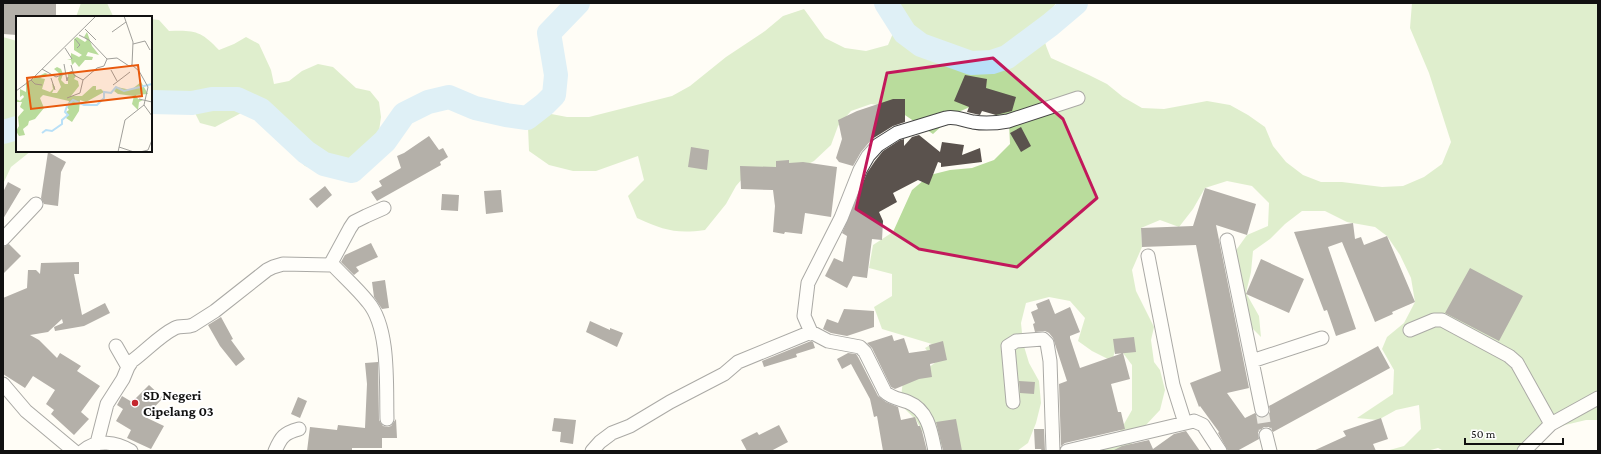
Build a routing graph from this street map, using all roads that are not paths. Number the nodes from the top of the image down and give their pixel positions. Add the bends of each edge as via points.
1 (1078, 98) dead end
2 (36, 204) dead end
3 (384, 208) dead end
4 (3, 239) edge
5 (1227, 240) dead end
6 (1148, 256) dead end
7 (331, 264) junction
8 (1410, 330) dead end
9 (811, 332) junction
10 (1322, 338) dead end
11 (116, 346) dead end
12 (1252, 361) junction
13 (128, 367) junction
14 (3, 384) edge
15 (1598, 398) edge
16 (1013, 402) dead end
17 (1262, 410) tunnel mouth
18 (387, 419) dead end
19 (1185, 423) junction
20 (1551, 424) junction
21 (299, 429) dead end
22 (1266, 436) tunnel mouth
23 (97, 443) junction
24 (74, 451) edge
25 (84, 451) edge
26 (131, 451) edge
27 (274, 451) edge
28 (592, 451) edge
29 (935, 451) edge
30 (1053, 451) edge
31 (1067, 451) edge
32 (1220, 451) edge
33 (1270, 451) edge
34 (1524, 451) edge

1 - 9 street via 997,123 973,122 953,116 897,133 878,145 860,170 841,218 808,283 804,316
2 - 4 street
3 - 7 street via 354,222
5 - 12 street
6 - 19 street via 1173,385
7 - 13 street via 283,264 267,270 193,326 181,326 171,331 132,361
7 - 18 street via 368,302 378,319 383,334
8 - 20 street via 1434,320 1442,320 1509,356 1517,363
9 - 28 street via 738,362 724,374 630,426 612,433
9 - 29 street via 828,341 860,347 866,352 885,392 921,410 929,424
10 - 12 street
11 - 13 street
12 - 17 street
13 - 23 street via 107,404
14 - 24 street via 26,411
15 - 20 street
16 - 30 street via 1008,346 1016,342 1043,339 1047,343 1050,361
19 - 31 street
19 - 32 street via 1194,421 1203,425
20 - 34 street
21 - 27 street via 280,438
22 - 33 street
23 - 25 street
23 - 26 street via 116,444

